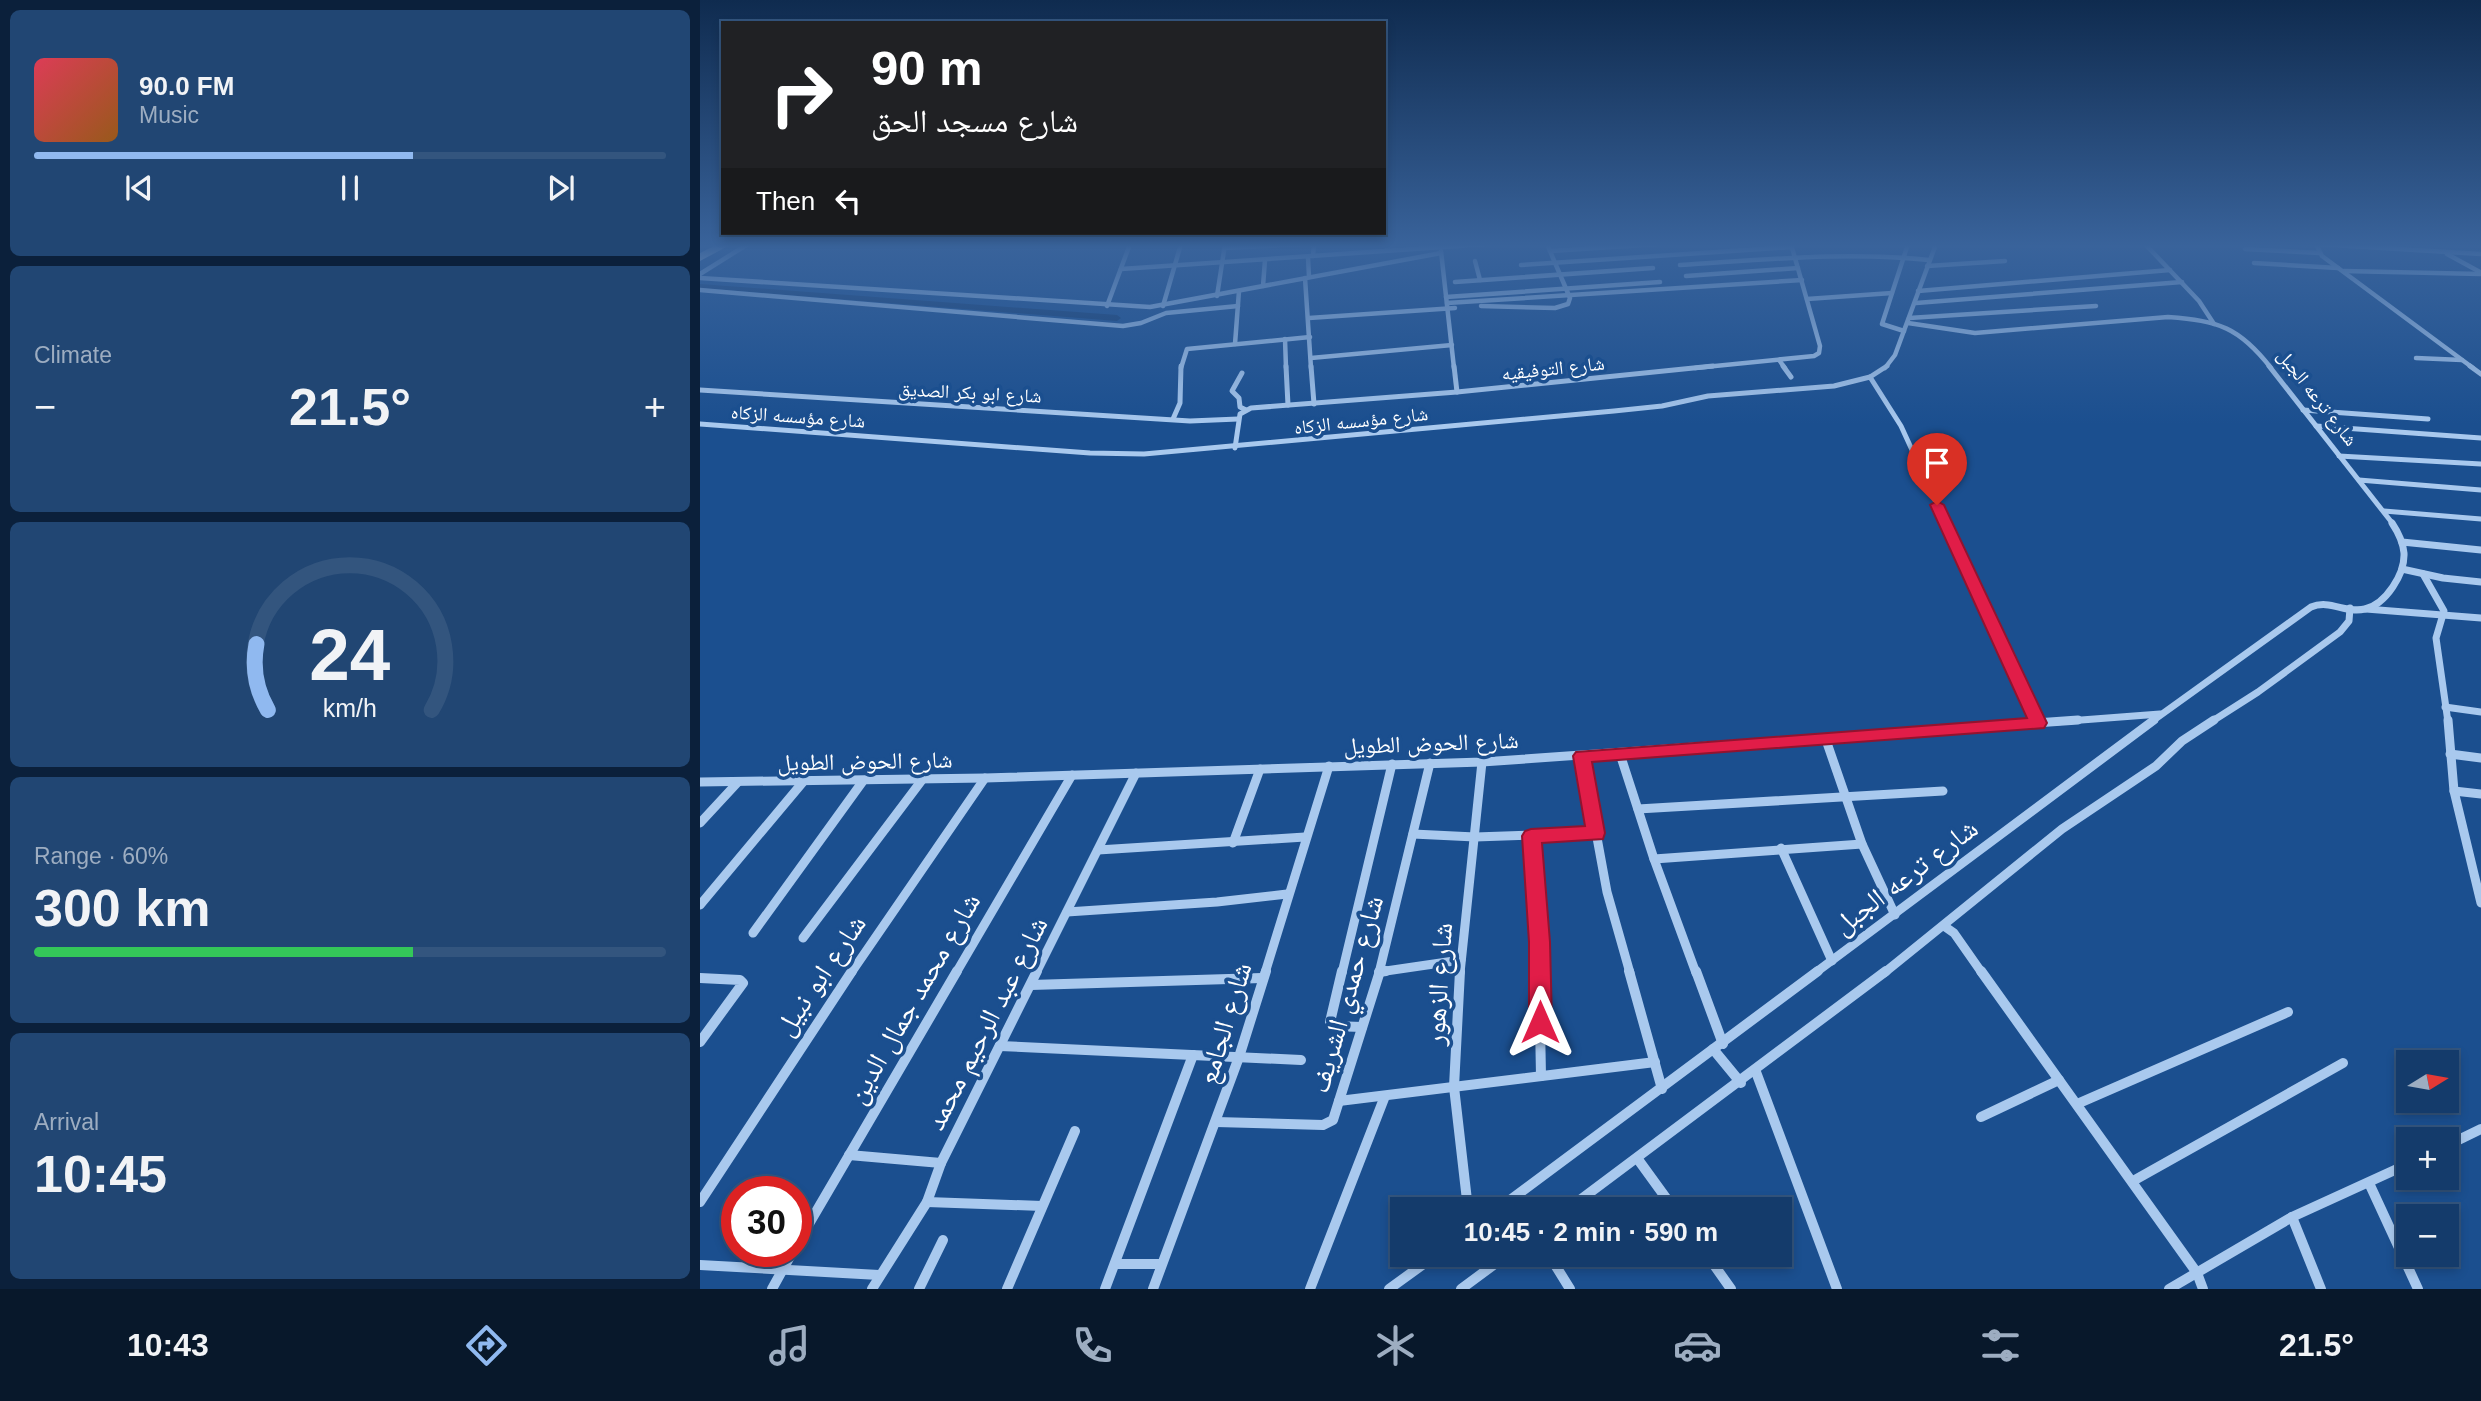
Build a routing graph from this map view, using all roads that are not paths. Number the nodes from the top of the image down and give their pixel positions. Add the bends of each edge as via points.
1 (866, 304) edge
2 (1082, 304) edge
3 (1173, 304) edge
4 (1308, 304) edge
5 (1467, 304) edge
6 (1568, 304) edge
7 (1809, 304) edge
8 (1888, 304) edge
9 (1915, 304) edge
10 (2199, 304) edge
11 (2387, 304) edge
12 (1107, 306) joint
13 (1163, 306) joint
14 (1238, 306) joint
15 (1447, 306) junction
16 (2096, 306) dead end
17 (1309, 318) junction
18 (2214, 324) junction
19 (1906, 325) junction
20 (1310, 337) junction
21 (1285, 339) junction
22 (1235, 344) junction
23 (1452, 345) junction
24 (1311, 358) junction
25 (2416, 358) dead end
26 (1779, 360) junction
27 (2462, 360) junction
28 (2474, 368) junction
29 (2481, 368) edge
30 (1242, 373) dead end
31 (2481, 374) edge
32 (1791, 377) dead end
33 (1870, 377) junction
34 (700, 390) edge
35 (1457, 391) junction
36 (1314, 404) junction
37 (1288, 405) junction
38 (1246, 410) junction
39 (2303, 410) junction
40 (1173, 419) junction
41 (1238, 419) junction
42 (2428, 419) dead end
43 (700, 424) edge
44 (2316, 426) junction
45 (2481, 438) edge
46 (1236, 445) junction
47 (2339, 456) junction
48 (2481, 464) edge
49 (2359, 480) junction
50 (2481, 490) edge
51 (2384, 511) junction
52 (2481, 519) edge
53 (2402, 542) junction
54 (2481, 550) edge
55 (2402, 569) junction
56 (2423, 574) junction
57 (2481, 582) edge
58 (2350, 608) junction
59 (2365, 609) junction
60 (2445, 615) junction
61 (2481, 618) edge
62 (2445, 707) junction
63 (2481, 712) edge
64 (2163, 714) junction
65 (2038, 723) junction
66 (1826, 740) junction
67 (1620, 754) junction
68 (2449, 754) junction
69 (1582, 756) junction
70 (2481, 758) edge
71 (1482, 762) junction
72 (1430, 763) junction
73 (1392, 764) junction
74 (1329, 766) junction
75 (1260, 769) junction
76 (1136, 773) junction
77 (1072, 775) junction
78 (985, 778) junction
79 (922, 780) junction
80 (863, 781) junction
81 (700, 782) edge
82 (738, 782) junction
83 (803, 782) junction
84 (2454, 791) junction
85 (1943, 792) dead end
86 (2481, 794) edge
87 (1845, 798) junction
88 (1637, 809) junction
89 (700, 822) edge
90 (1596, 833) junction
91 (1413, 834) junction
92 (1531, 836) junction
93 (1305, 837) junction
94 (1475, 837) junction
95 (1233, 843) junction
96 (1862, 844) junction
97 (1782, 848) junction
98 (1098, 849) junction
99 (1654, 859) junction
100 (1287, 894) junction
101 (2481, 903) edge
102 (700, 905) edge
103 (1067, 912) junction
104 (1895, 915) junction
105 (1944, 926) junction
106 (752, 933) dead end
107 (803, 938) dead end
108 (1461, 960) junction
109 (1832, 961) junction
110 (1379, 972) junction
111 (700, 978) edge
112 (1262, 978) junction
113 (1031, 985) junction
114 (2287, 1012) dead end
115 (1362, 1027) junction
116 (700, 1042) edge
117 (1000, 1046) junction
118 (1718, 1050) junction
119 (1193, 1055) junction
120 (1239, 1057) junction
121 (1301, 1060) dead end
122 (1655, 1062) junction
123 (2343, 1063) dead end
124 (1756, 1072) junction
125 (1541, 1076) junction
126 (1739, 1079) junction
127 (2059, 1080) junction
128 (1454, 1087) junction
129 (1662, 1089) junction
130 (1385, 1096) junction
131 (1339, 1101) junction
132 (2077, 1104) junction
133 (1981, 1117) dead end
134 (1216, 1122) junction
135 (2481, 1129) edge
136 (1075, 1131) dead end
137 (2459, 1140) edge
138 (849, 1155) junction
139 (1637, 1158) junction
140 (941, 1163) junction
141 (2396, 1170) edge
142 (2133, 1181) junction
143 (2369, 1183) junction
144 (1467, 1197) edge
145 (1514, 1197) edge
146 (1584, 1197) edge
147 (1665, 1197) edge
148 (700, 1202) edge
149 (927, 1202) junction
150 (1042, 1206) junction
151 (2292, 1217) junction
152 (812, 1219) edge
153 (943, 1240) dead end
154 (1115, 1264) junction
155 (700, 1265) edge
156 (1161, 1265) junction
157 (1419, 1267) edge
158 (1491, 1267) edge
159 (1556, 1267) edge
160 (1715, 1267) edge
161 (783, 1269) junction
162 (2197, 1273) junction
163 (879, 1275) junction
164 (772, 1289) edge
165 (872, 1289) edge
166 (919, 1289) edge
167 (1007, 1289) edge
168 (1105, 1289) edge
169 (1153, 1289) edge
170 (1310, 1289) edge
171 (1389, 1289) edge
172 (1461, 1289) edge
173 (1570, 1289) edge
174 (1731, 1289) edge
175 (1837, 1289) edge
176 (2169, 1289) edge
177 (2203, 1289) edge
178 (2321, 1289) edge
179 (2418, 1289) edge

1 - 14 street via 1123,326 1166,313
2 - 12 street
3 - 13 street
4 - 17 street
5 - 15 street
6 - 15 street via 1555,308
7 - 26 street, شارع التوفيقيه via 1820,350 1814,356
8 - 19 street via 1882,324
9 - 19 street, شارع مؤسسه الزكاه
10 - 18 street
11 - 27 street
12 - 13 street
14 - 22 street
15 - 17 street
15 - 23 street
16 - 19 street
17 - 20 street
18 - 19 street, شارع ترعه الجبل via 2168,317 1975,333
18 - 39 street, شارع ترعه الجبل via 2252,344
19 - 33 street, شارع مؤسسه الزكاه via 1891,363
20 - 21 street
20 - 24 street
21 - 22 street
21 - 37 street
22 - 40 street via 1184,351 1180,407
23 - 24 street
23 - 35 street
24 - 36 street
25 - 27 street
26 - 32 street
26 - 35 street, شارع التوفيقيه
27 - 28 street
28 - 29 street
28 - 31 street
30 - 38 street via 1232,393
33 - 46 street, شارع مؤسسه الزكاه via 1835,386 1696,398 1653,407
33 - 65 street via 1901,426
34 - 40 street, شارع ابو بكر الصديق
35 - 36 street, شارع التوفيقيه
36 - 37 street, شارع التوفيقيه
37 - 38 street, شارع التوفيقيه
38 - 41 street
39 - 42 street
39 - 44 street, شارع ترعه الجبل
40 - 41 street, شارع ابو بكر الصديق
41 - 46 street
43 - 46 street, شارع مؤسسه الزكاه via 1090,453 1144,454
44 - 45 street
44 - 47 street, شارع ترعه الجبل
47 - 48 street
47 - 49 street, شارع ترعه الجبل
49 - 50 street
49 - 51 street, شارع ترعه الجبل
51 - 52 street
51 - 53 street, شارع ترعه الجبل
53 - 54 street
53 - 55 street
55 - 56 street
55 - 59 street via 2397,581
56 - 57 street
56 - 60 street
58 - 59 street, شارع ترعه الجبل
58 - 64 street, شارع ترعه الجبل via 2324,603 2312,607
58 - 105 street via 2349,621 2340,632 2062,828
59 - 60 street, شارع ترعه الجبل
60 - 61 street, شارع ترعه الجبل
60 - 62 street via 2436,638
62 - 63 street
62 - 68 street
64 - 65 street, شارع الحوض الطويل
64 - 104 street, شارع ترعه الجبل
65 - 66 street, شارع الحوض الطويل
66 - 67 street, شارع الحوض الطويل
66 - 87 street
67 - 69 street, شارع الحوض الطويل
67 - 88 street
68 - 70 street
68 - 84 street
69 - 71 street, شارع الحوض الطويل
69 - 90 street
71 - 72 street, شارع الحوض الطويل
71 - 94 street, شارع الزهور
72 - 73 street, شارع الحوض الطويل
72 - 91 street, شارع حمدي الشريف
73 - 74 street, شارع الحوض الطويل
73 - 115 street via 1330,1022 1332,1026
74 - 75 street, شارع الحوض الطويل
74 - 93 street, شارع الجامع
75 - 76 street, شارع الحوض الطويل
75 - 95 street
76 - 77 street, شارع الحوض الطويل
76 - 98 street, شارع عبد الرحيم محمد
77 - 78 street, شارع الحوض الطويل
77 - 138 street, شارع محمد جمال الدين
78 - 79 street, شارع الحوض الطويل
78 - 148 street, شارع ابو نبيل
79 - 80 street, شارع الحوض الطويل
79 - 107 street
80 - 83 street, شارع الحوض الطويل
80 - 106 street
81 - 82 street, شارع الحوض الطويل
82 - 83 street, شارع الحوض الطويل
82 - 89 street
83 - 102 street
84 - 86 street
84 - 101 street
85 - 87 street
87 - 88 street
87 - 96 street
88 - 99 street
90 - 92 street
90 - 122 street
91 - 94 street
91 - 110 street, شارع حمدي الشريف
92 - 94 street
92 - 125 street via 1539,942
93 - 95 street
93 - 100 street, شارع الجامع
94 - 108 street, شارع الزهور
95 - 98 street
96 - 97 street
96 - 104 street
97 - 99 street
97 - 109 street
98 - 103 street, شارع عبد الرحيم محمد
99 - 118 street
100 - 103 street
100 - 112 street, شارع الجامع
103 - 113 street, شارع عبد الرحيم محمد
104 - 109 street, شارع ترعه الجبل
105 - 124 street
105 - 127 street via 1954,933
108 - 110 street
108 - 128 street, شارع الزهور
109 - 118 street, شارع ترعه الجبل
110 - 115 street, شارع حمدي الشريف
111 - 116 street via 740,980 743,984
112 - 113 street
112 - 120 street, شارع الجامع
113 - 117 street, شارع عبد الرحيم محمد
114 - 132 street
115 - 131 street, شارع حمدي الشريف
117 - 119 street
117 - 140 street, شارع عبد الرحيم محمد
118 - 126 street
118 - 129 street, شارع ترعه الجبل
119 - 120 street
119 - 154 street
120 - 121 street
120 - 134 street, شارع الجامع
122 - 125 street
122 - 129 street
123 - 142 street
124 - 126 street
124 - 175 street
125 - 128 street
126 - 139 street
127 - 132 street
127 - 133 street
128 - 130 street
128 - 144 street, شارع الزهور
129 - 145 street, شارع ترعه الجبل
130 - 131 street
130 - 170 street
131 - 134 street, شارع حمدي الشريف via 1334,1121 1327,1125
132 - 142 street
134 - 156 street, شارع الجامع
135 - 137 street
136 - 150 street
138 - 140 street
138 - 152 street, شارع محمد جمال الدين
139 - 146 street
139 - 147 street
140 - 149 street, شارع عبد الرحيم محمد
141 - 143 street
142 - 162 street
143 - 151 street
143 - 179 street
149 - 150 street
149 - 163 street, شارع عبد الرحيم محمد
150 - 167 street
151 - 162 street
151 - 178 street
153 - 166 street
154 - 156 street
154 - 168 street
155 - 161 street
156 - 169 street, شارع الجامع
157 - 171 street
158 - 172 street
159 - 173 street
160 - 174 street
161 - 163 street
161 - 164 street
162 - 176 street
162 - 177 street
163 - 165 street, شارع عبد الرحيم محمد

